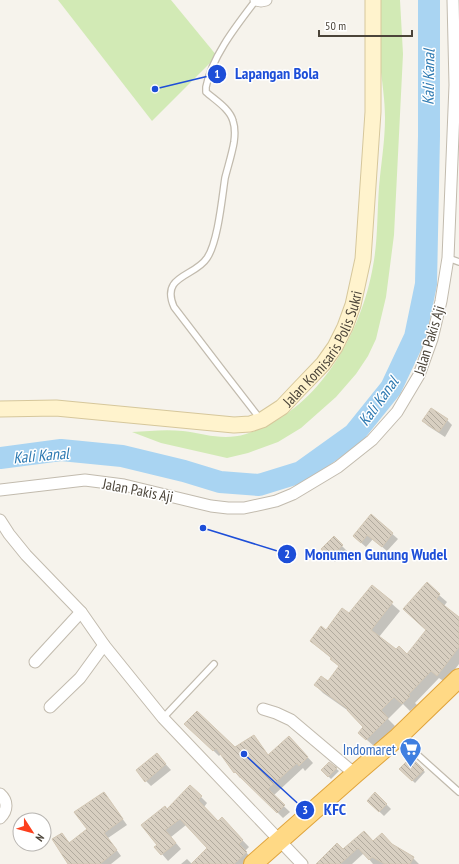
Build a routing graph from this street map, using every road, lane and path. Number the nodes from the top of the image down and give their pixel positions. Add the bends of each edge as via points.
1 (256, 0) edge
2 (266, 0) edge
3 (373, 0) edge
4 (453, 0) edge
5 (448, 258) junction
6 (459, 262) edge
7 (0, 409) edge
8 (262, 420) junction
9 (0, 490) edge
10 (0, 520) edge
11 (81, 612) junction
12 (104, 645) junction
13 (34, 662) dead end
14 (214, 664) dead end
15 (459, 678) edge
16 (50, 707) dead end
17 (263, 710) dead end
18 (164, 718) junction
19 (398, 737) junction
20 (355, 774) junction
21 (459, 792) edge
22 (0, 794) edge
23 (0, 818) edge
24 (280, 841) junction
25 (254, 864) edge
26 (302, 864) edge

1 - 2 street
1 - 8 lane via 222,48 206,87 206,92 230,113 234,125 234,143 213,246 204,262 176,281 170,295 174,307
3 - 8 main road, Jalan Komisaris Polis Sukri via 373,112 363,259 358,287 345,327 335,347 282,407
4 - 5 street, Jalan Pakis Aji via 455,85
5 - 6 lane
5 - 9 street, Jalan Pakis Aji via 441,301 423,366 410,393 372,440 338,467 293,494 260,505 228,508 124,485 85,480
7 - 8 main road, Jalan Komisaris Polis Sukri via 56,408 234,425
10 - 11 street via 26,555
11 - 12 street
11 - 13 street
12 - 16 street via 80,678
12 - 18 street
14 - 18 lane
15 - 19 highway
17 - 20 street via 291,720
18 - 24 street
19 - 20 highway
19 - 21 lane
20 - 24 highway
22 - 23 street via 5,798 7,805
24 - 25 highway
24 - 26 street

